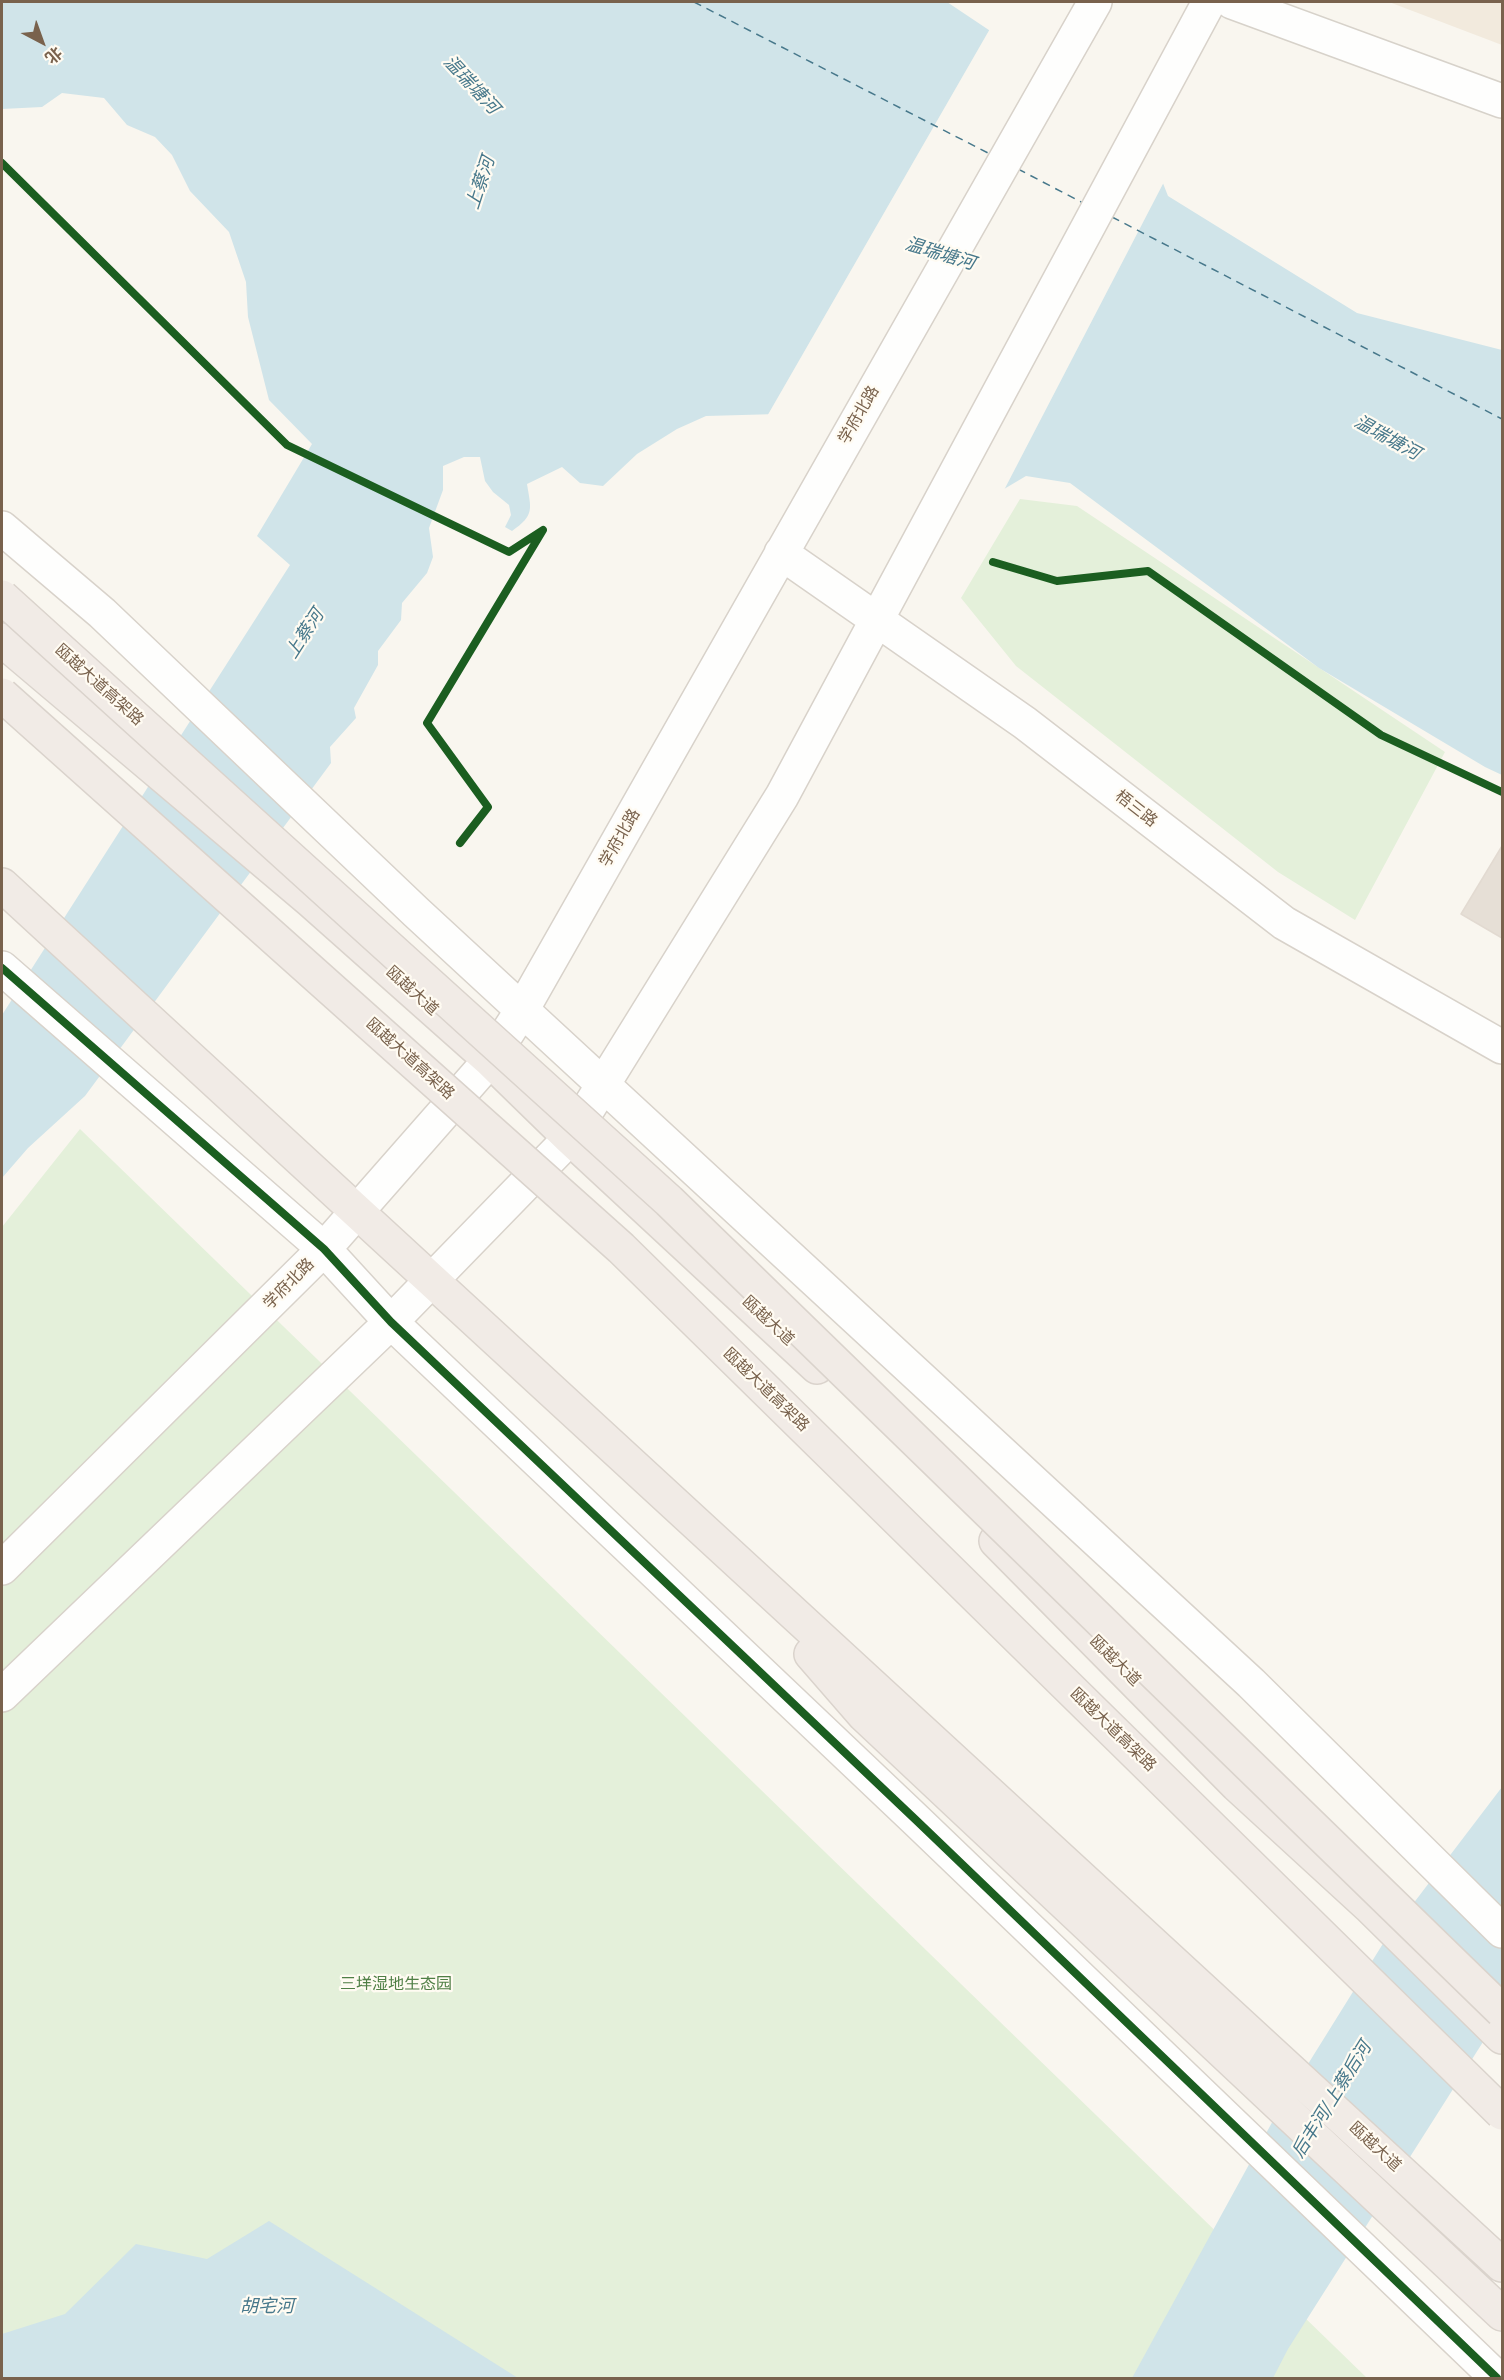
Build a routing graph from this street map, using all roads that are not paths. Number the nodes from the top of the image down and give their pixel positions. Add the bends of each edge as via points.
1 (1095, 2) edge
2 (1209, 2) edge
3 (1232, 2) edge
4 (1503, 101) edge
5 (2, 528) edge
6 (781, 553) junction
7 (2, 597) edge
8 (877, 620) junction
9 (2, 640) edge
10 (2, 695) edge
11 (2, 885) edge
12 (2, 968) edge
13 (522, 1010) junction
14 (1503, 1047) edge
15 (490, 1060) junction
16 (603, 1084) junction
17 (570, 1138) junction
18 (356, 1212) junction
19 (324, 1249) junction
20 (431, 1281) junction
21 (392, 1322) junction
22 (2, 1568) edge
23 (2, 1695) edge
24 (1503, 1932) edge
25 (1503, 2011) edge
26 (1503, 2037) edge
27 (1256, 2058) junction
28 (1503, 2114) edge
29 (1503, 2265) edge
30 (1503, 2314) edge
31 (1497, 2379) edge

1 - 6 street, 学府北路
2 - 8 street
3 - 4 street
5 - 13 street via 102,614
6 - 8 street, 梧三路
6 - 13 street, 学府北路
7 - 25 highway, 瓯越大道高架路, bridge via 669,1201
8 - 14 street, 梧三路 via 1025,723 1284,923
8 - 16 street via 782,796
9 - 15 highway, 瓯越大道 via 311,901
10 - 28 highway, 瓯越大道高架路, bridge via 621,1248
11 - 18 highway, 瓯越大道
12 - 19 street
13 - 15 street, 学府北路
13 - 16 street
15 - 17 highway, 瓯越大道
15 - 18 street, 学府北路
16 - 17 street
16 - 24 street via 1251,1683
17 - 20 street
17 - 26 highway, 瓯越大道 via 896,1440 1237,1785 1369,1905
18 - 19 street, 学府北路
18 - 20 highway, 瓯越大道
19 - 21 street
19 - 22 street, 学府北路
20 - 21 street
20 - 27 highway, 瓯越大道 via 710,1537
21 - 23 street
21 - 31 street
27 - 29 highway, 瓯越大道
27 - 30 highway via 1401,2219

